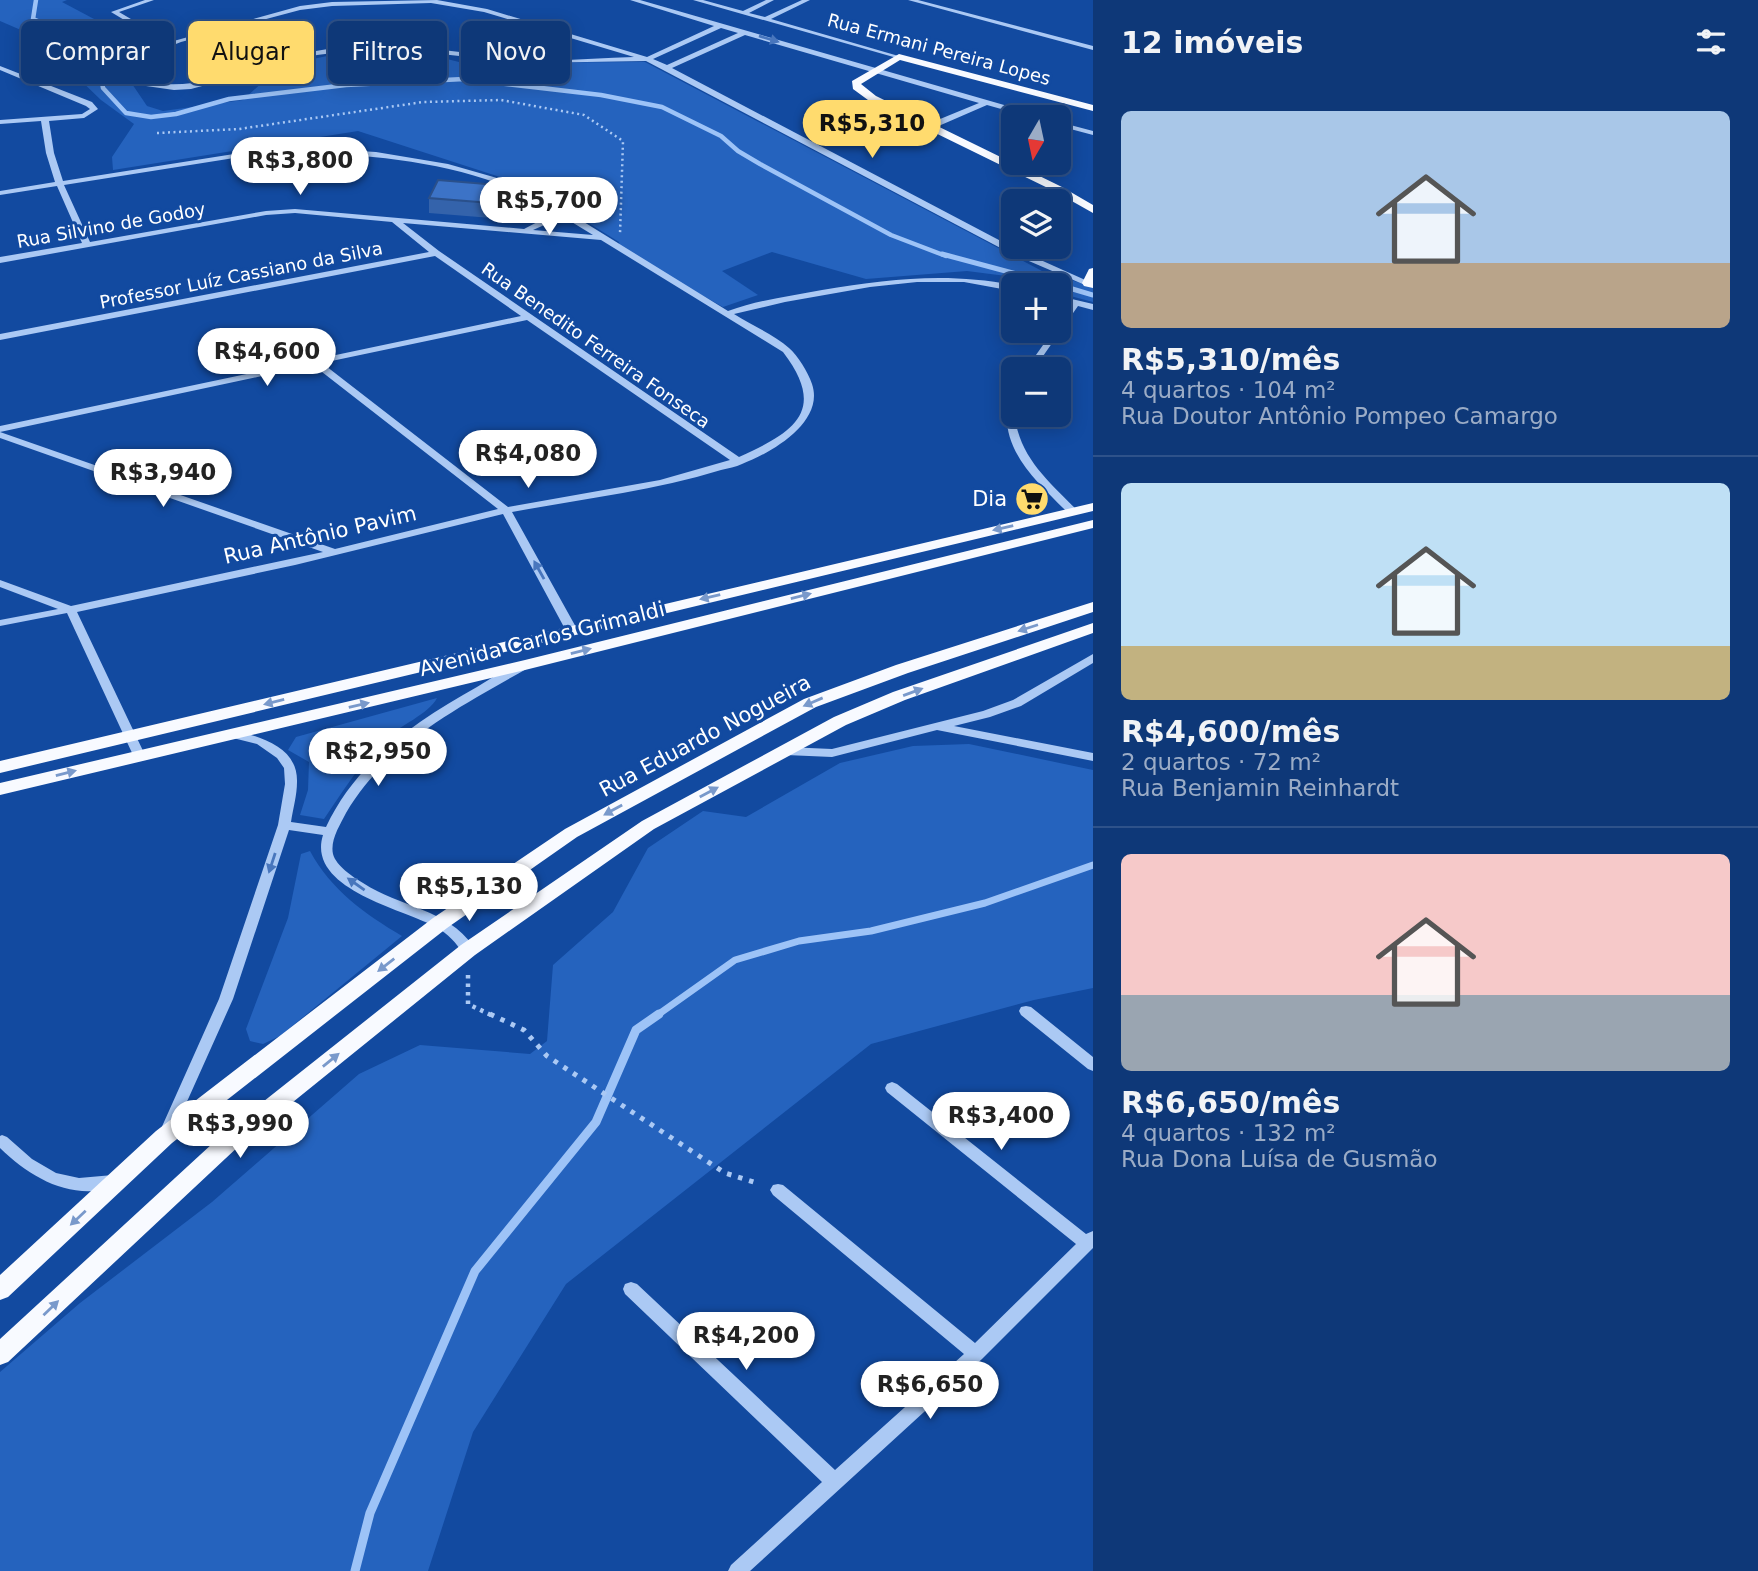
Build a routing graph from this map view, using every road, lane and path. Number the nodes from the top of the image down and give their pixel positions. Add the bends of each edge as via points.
1 (151, 0) edge
2 (632, 0) edge
3 (696, 0) edge
4 (771, 0) edge
5 (807, 0) edge
6 (912, 0) edge
7 (744, 13) junction
8 (754, 16) junction
9 (766, 19) junction
10 (129, 21) edge
11 (721, 25) junction
12 (730, 28) junction
13 (745, 32) junction
14 (174, 42) edge
15 (1093, 48) edge
16 (898, 57) junction
17 (646, 59) junction
18 (0, 68) edge
19 (667, 68) junction
20 (874, 70) junction
21 (149, 84) edge
22 (985, 103) junction
23 (1001, 107) edge
24 (1093, 108) edge
25 (84, 116) joint
26 (0, 120) edge
27 (45, 120) junction
28 (931, 126) junction
29 (1071, 127) edge
30 (157, 133) dead end
31 (1093, 133) edge
32 (59, 184) junction
33 (0, 193) edge
34 (556, 209) junction
35 (1093, 210) edge
36 (394, 219) junction
37 (520, 231) junction
38 (603, 239) junction
39 (87, 245) junction
40 (620, 249) junction
41 (436, 253) junction
42 (0, 260) edge
43 (1091, 280) edge
44 (1001, 286) edge
45 (1071, 302) edge
46 (1076, 303) junction
47 (1093, 307) edge
48 (1071, 310) edge
49 (727, 314) junction
50 (528, 317) junction
51 (0, 337) edge
52 (315, 362) junction
53 (1012, 427) edge
54 (0, 429) edge
55 (0, 435) edge
56 (739, 463) junction
57 (1093, 507) edge
58 (506, 510) junction
59 (1073, 512) junction
60 (1093, 524) edge
61 (335, 552) junction
62 (0, 583) edge
63 (1093, 607) edge
64 (71, 610) junction
65 (0, 623) edge
66 (1093, 628) edge
67 (571, 629) junction
68 (1093, 658) edge
69 (525, 665) junction
70 (936, 727) junction
71 (233, 734) junction
72 (130, 737) junction
73 (786, 751) junction
74 (139, 755) junction
75 (1093, 757) edge
76 (0, 767) edge
77 (0, 789) edge
78 (284, 825) junction
79 (330, 832) junction
80 (440, 923) junction
81 (468, 950) junction
82 (1026, 1011) dead end
83 (1093, 1065) edge
84 (892, 1088) dead end
85 (164, 1137) junction
86 (1, 1143) edge
87 (120, 1180) junction
88 (778, 1190) joint
89 (1090, 1241) edge
90 (631, 1289) dead end
91 (0, 1290) edge
92 (0, 1354) edge
93 (976, 1354) junction
94 (835, 1482) junction
95 (737, 1571) edge

1 - 10 street via 114,12
2 - 11 street
3 - 7 street, Rua Ermani Pereira Lopes
4 - 7 street
5 - 9 street
6 - 15 street
7 - 8 street, Rua Ermani Pereira Lopes
8 - 9 street, Rua Ermani Pereira Lopes
8 - 12 street
9 - 16 street, Rua Ermani Pereira Lopes
11 - 12 street
11 - 17 street
12 - 13 street
13 - 19 street
13 -> 20 street
14 - 17 street via 317,6 431,1 485,10
16 - 20 main road
16 - 24 main road, Rua Ermani Pereira Lopes
17 - 19 street
17 - 21 street via 525,61 375,47 317,53 191,88
18 - 25 street via 89,104 93,109
19 - 43 street via 1013,251
20 - 22 street
20 - 28 main road via 856,83 857,88
22 - 23 street
22 - 28 street
25 - 27 street
26 - 27 street
27 - 32 street
28 - 35 main road
29 - 31 street
30 - 40 path via 239,129 423,102 501,100 584,115 623,141
32 - 33 street
32 - 34 street via 253,153 342,151 448,166 501,182
32 - 39 street
34 - 37 street via 539,226
34 - 38 street
36 - 37 street, Rua Silvino de Godoy
36 - 39 street, Rua Silvino de Godoy via 295,211
36 - 41 street, Professor Luíz Cassiano da Silva
37 - 38 street, Rua Silvino de Godoy
38 - 40 street, Rua Antônio Pavim
39 - 42 street, Rua Silvino de Godoy
40 - 49 street, Rua Antônio Pavim
41 - 50 street, Rua Benedito Ferreira Fonseca
41 - 51 street, Professor Luíz Cassiano da Silva
44 - 49 street via 961,279 901,279
45 - 46 street
46 - 47 street
46 - 48 street
49 - 56 street, Rua Antônio Pavim via 786,350 807,378 810,401 796,427 770,448
50 - 52 street
50 - 56 street, Rua Benedito Ferreira Fonseca
52 - 54 street
52 - 58 street
53 - 59 street via 1013,438 1031,467
55 - 61 street
56 - 58 street, Rua Antônio Pavim
57 - 59 main road, Avenida Carlos Grimaldi
58 - 61 street, Rua Antônio Pavim
67 -> 58 street
59 -> 67 main road, Avenida Carlos Grimaldi
69 -> 60 main road, Avenida Carlos Grimaldi
61 - 64 street, Rua Antônio Pavim
62 - 64 street
63 -> 80 main road, Rua Eduardo Nogueira via 810,703 571,833
64 - 65 street, Rua Antônio Pavim
64 - 72 street
73 -> 66 main road via 899,696
67 -> 72 main road, Avenida Carlos Grimaldi
68 - 70 street via 1017,703
71 -> 69 main road, Avenida Carlos Grimaldi
69 - 79 street via 394,745 342,808
70 - 73 street via 832,753
70 - 75 street
71 - 74 main road, Avenida Carlos Grimaldi
71 - 78 street via 261,741 281,754 290,767
72 - 74 street
72 - 76 main road, Avenida Carlos Grimaldi
81 -> 73 main road via 648,825
77 -> 74 main road, Avenida Carlos Grimaldi
78 - 79 street
78 -> 85 street via 226,999
80 -> 79 street via 381,900 351,881 329,859
80 - 81 street
80 -> 85 main road, Rua Eduardo Nogueira
81 - 88 path via 468,1004 524,1030 547,1056 725,1173
92 -> 81 main road via 233,1138
82 - 83 street
84 - 89 street
85 - 87 main road, Rua Eduardo Nogueira
86 - 87 street via 51,1179 95,1185
87 -> 91 main road, Rua Eduardo Nogueira
88 - 93 street
89 - 93 street
90 - 94 street
93 - 94 street
94 - 95 street

